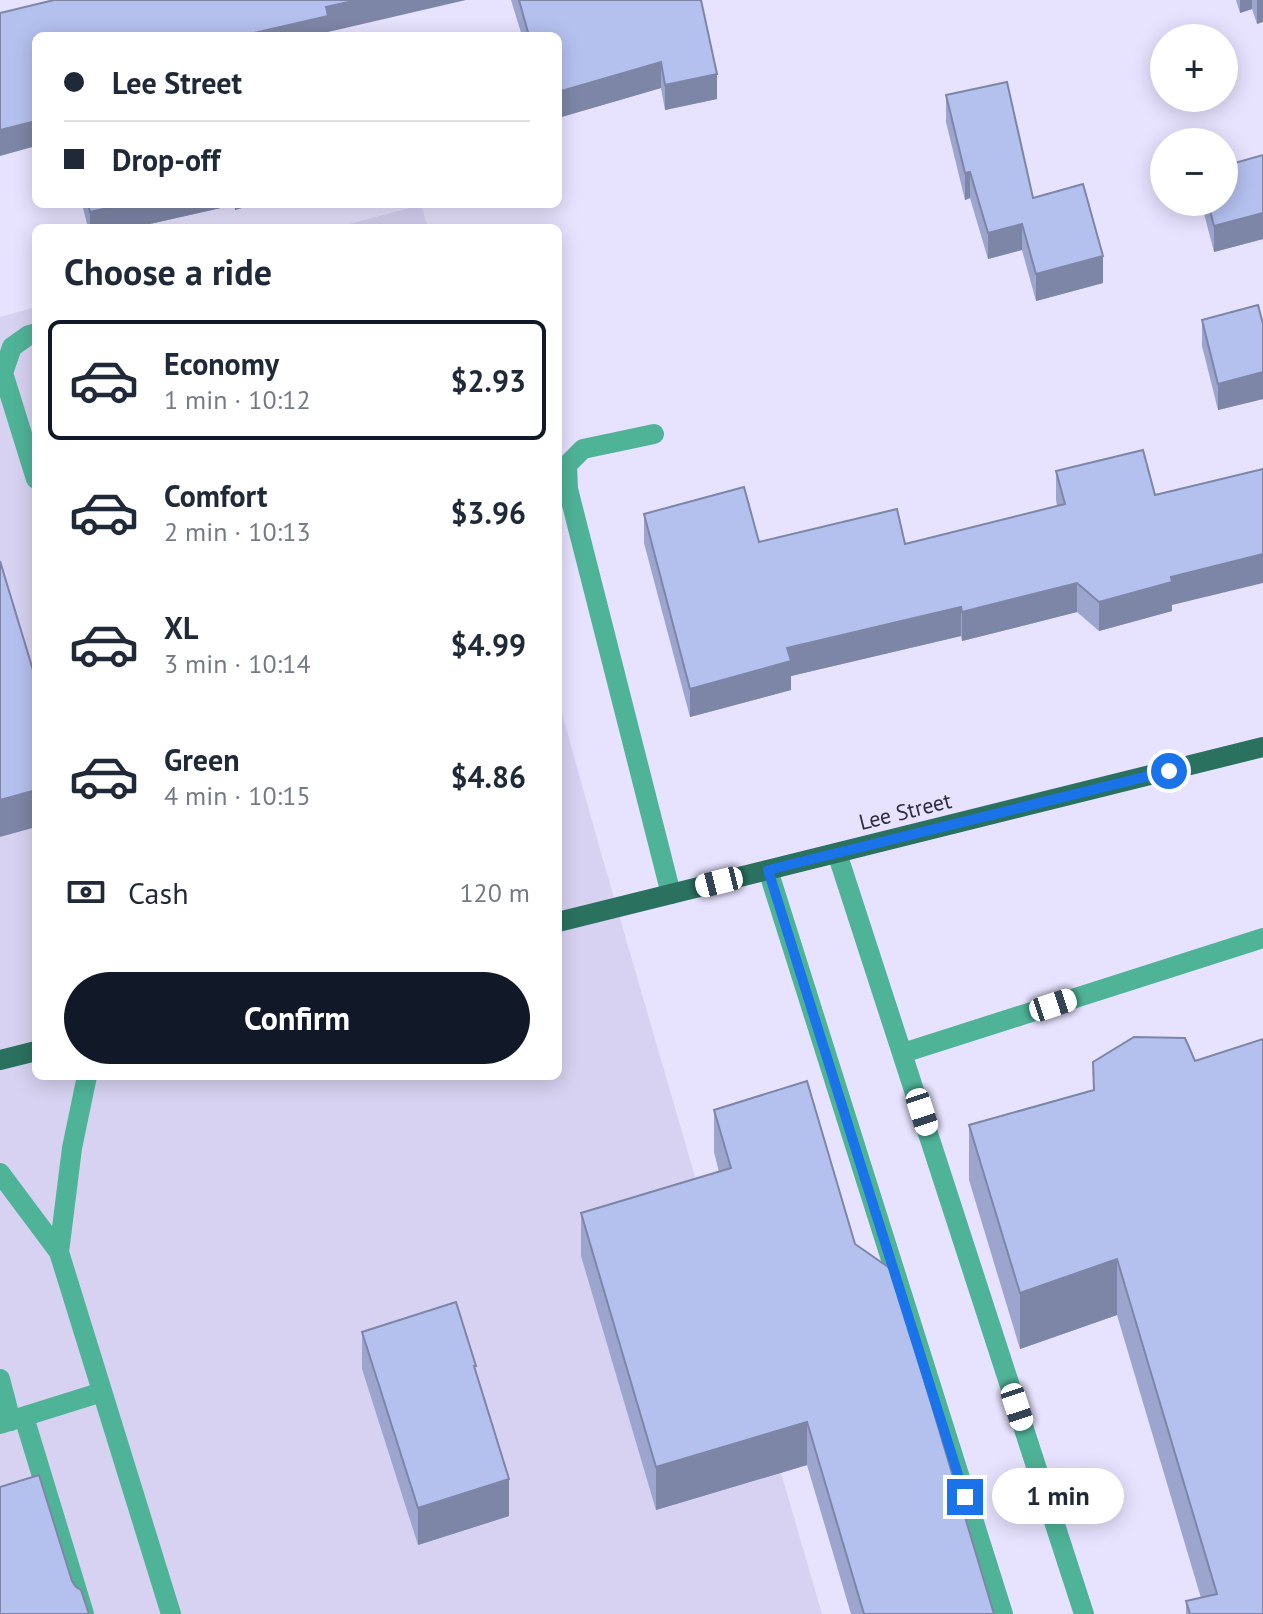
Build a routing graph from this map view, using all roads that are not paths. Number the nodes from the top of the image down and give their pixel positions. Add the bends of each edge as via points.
1 (32, 334) edge
2 (654, 434) dead end
3 (32, 466) edge
4 (1262, 753) edge
5 (837, 853) junction
6 (768, 870) junction
7 (671, 894) junction
8 (562, 921) edge
9 (1263, 938) edge
10 (32, 1052) edge
11 (903, 1053) junction
12 (0, 1060) edge
13 (86, 1080) edge
14 (0, 1173) edge
15 (59, 1252) junction
16 (0, 1379) edge
17 (102, 1392) junction
18 (12, 1421) edge
19 (84, 1614) edge
20 (171, 1614) edge
21 (1003, 1614) edge
22 (1084, 1614) edge

1 - 3 lane via 12,347 3,373
2 - 7 lane via 583,449 567,465 568,489
4 - 5 main road, Lee Street
5 - 6 main road, Lee Street
5 - 11 lane
6 - 7 main road, Lee Street
6 - 21 lane
7 - 8 main road, Lee Street
9 - 11 lane
10 - 12 main road
11 - 22 lane
13 - 15 lane
14 - 15 lane
15 - 17 lane
16 - 18 lane
17 - 18 lane
17 - 20 lane
18 - 19 lane

